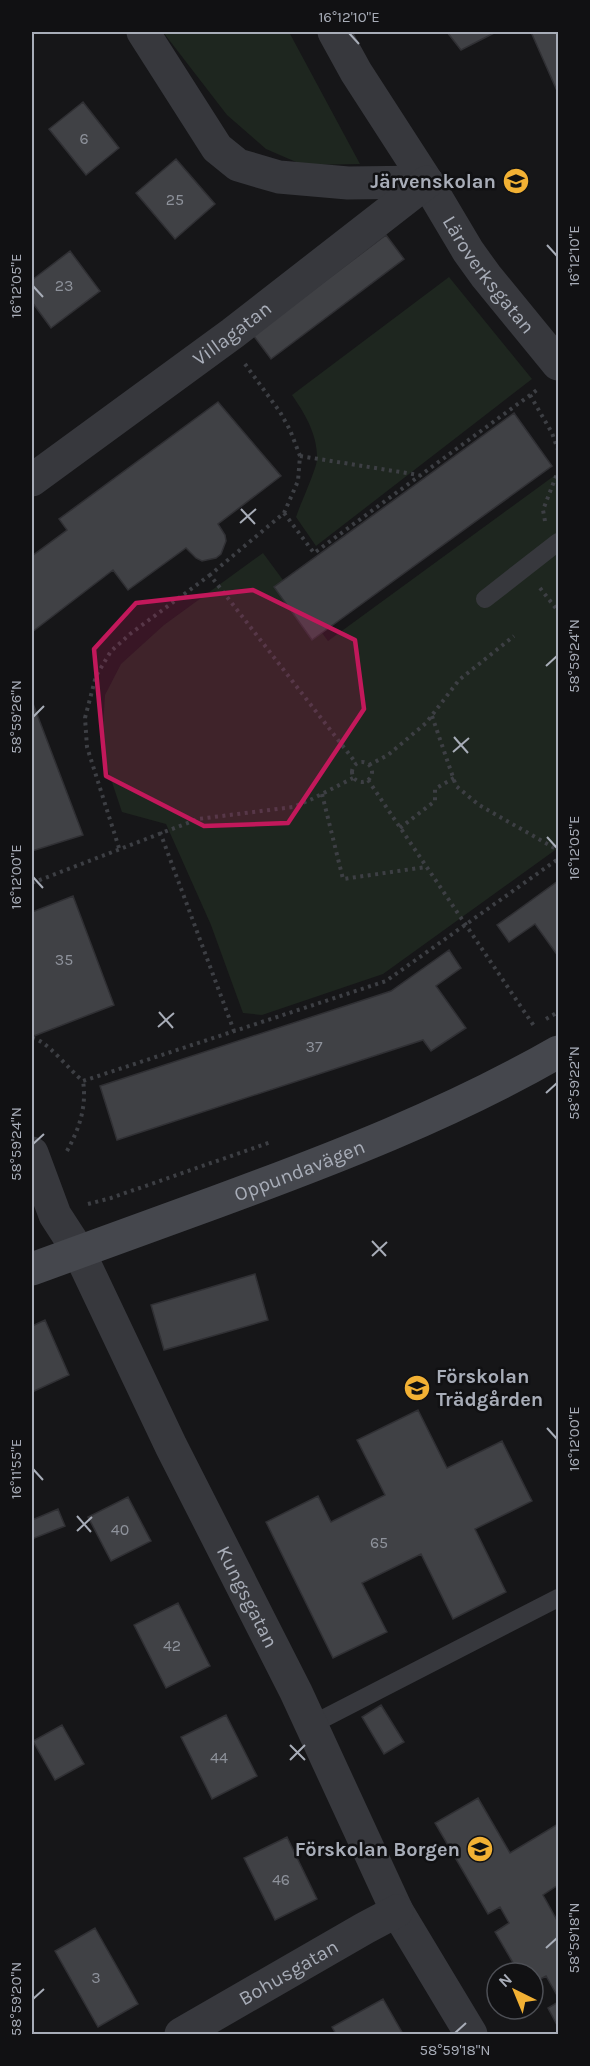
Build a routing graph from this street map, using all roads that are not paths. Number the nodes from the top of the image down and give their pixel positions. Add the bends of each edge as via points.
1 (143, 32) edge
2 (334, 32) edge
3 (427, 182) junction
4 (551, 374) edge
5 (32, 480) edge
6 (555, 545) edge
7 (484, 599) dead end
8 (558, 1053) edge
9 (32, 1154) edge
10 (79, 1252) junction
11 (32, 1269) edge
12 (558, 1598) edge
13 (311, 1725) junction
14 (397, 1911) junction
15 (181, 2034) edge
16 (471, 2034) edge

1 - 3 street via 217,148 238,165 279,177 348,183
2 - 3 street, Läroverksgatan
3 - 4 street, Läroverksgatan
3 - 5 street, Villagatan
6 - 7 lane
8 - 10 main road, Oppundavägen via 402,1130
9 - 10 street, Kungsgatan via 55,1215
10 - 11 main road, Oppundavägen
10 - 13 street, Kungsgatan
12 - 13 lane
13 - 14 street, Kungsgatan
14 - 15 street, Bohusgatan
14 - 16 street, Kungsgatan

